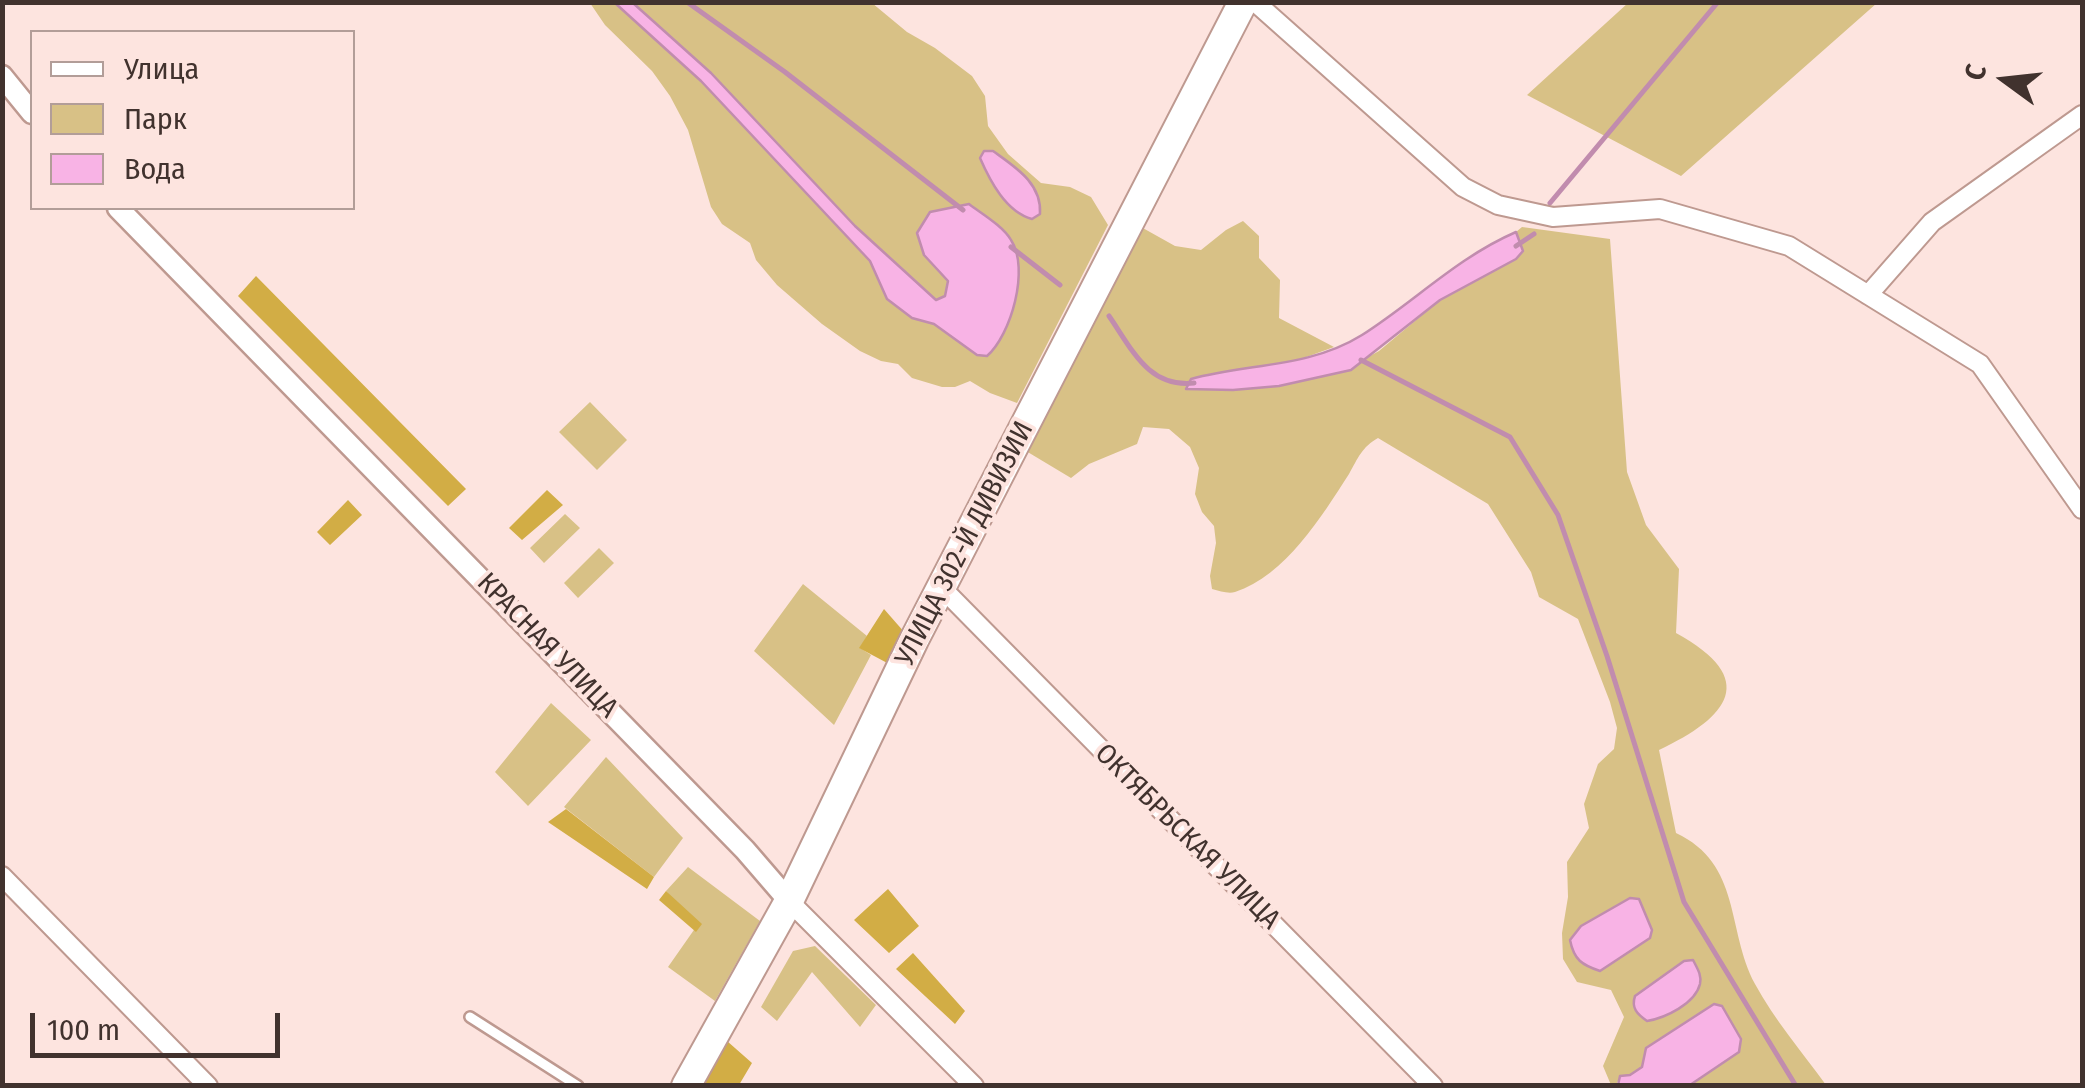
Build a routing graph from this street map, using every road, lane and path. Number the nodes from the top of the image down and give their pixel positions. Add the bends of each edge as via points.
1 (1243, 2) edge
2 (1255, 2) edge
3 (2, 76) edge
4 (30, 111) edge
5 (2082, 115) edge
6 (120, 210) edge
7 (1868, 295) junction
8 (2082, 509) edge
9 (942, 588) junction
10 (2, 876) edge
11 (790, 901) junction
12 (470, 1017) dead end
13 (208, 1086) edge
14 (578, 1086) edge
15 (686, 1086) edge
16 (974, 1086) edge
17 (1432, 1086) edge

1 - 9 main road, УЛИЦА 302-Й ДИВИЗИИ
2 - 7 street via 1463,188 1553,217 1660,209 1789,246
3 - 4 street
5 - 7 street via 1932,222
6 - 11 street, КРАСНАЯ УЛИЦА
7 - 8 street via 1980,364
9 - 11 main road, УЛИЦА 302-Й ДИВИЗИИ
9 - 17 street, ОКТЯБРЬСКАЯ УЛИЦА
10 - 13 street
11 - 15 main road, УЛИЦА 302-Й ДИВИЗИИ
11 - 16 street, КРАСНАЯ УЛИЦА
12 - 14 lane

